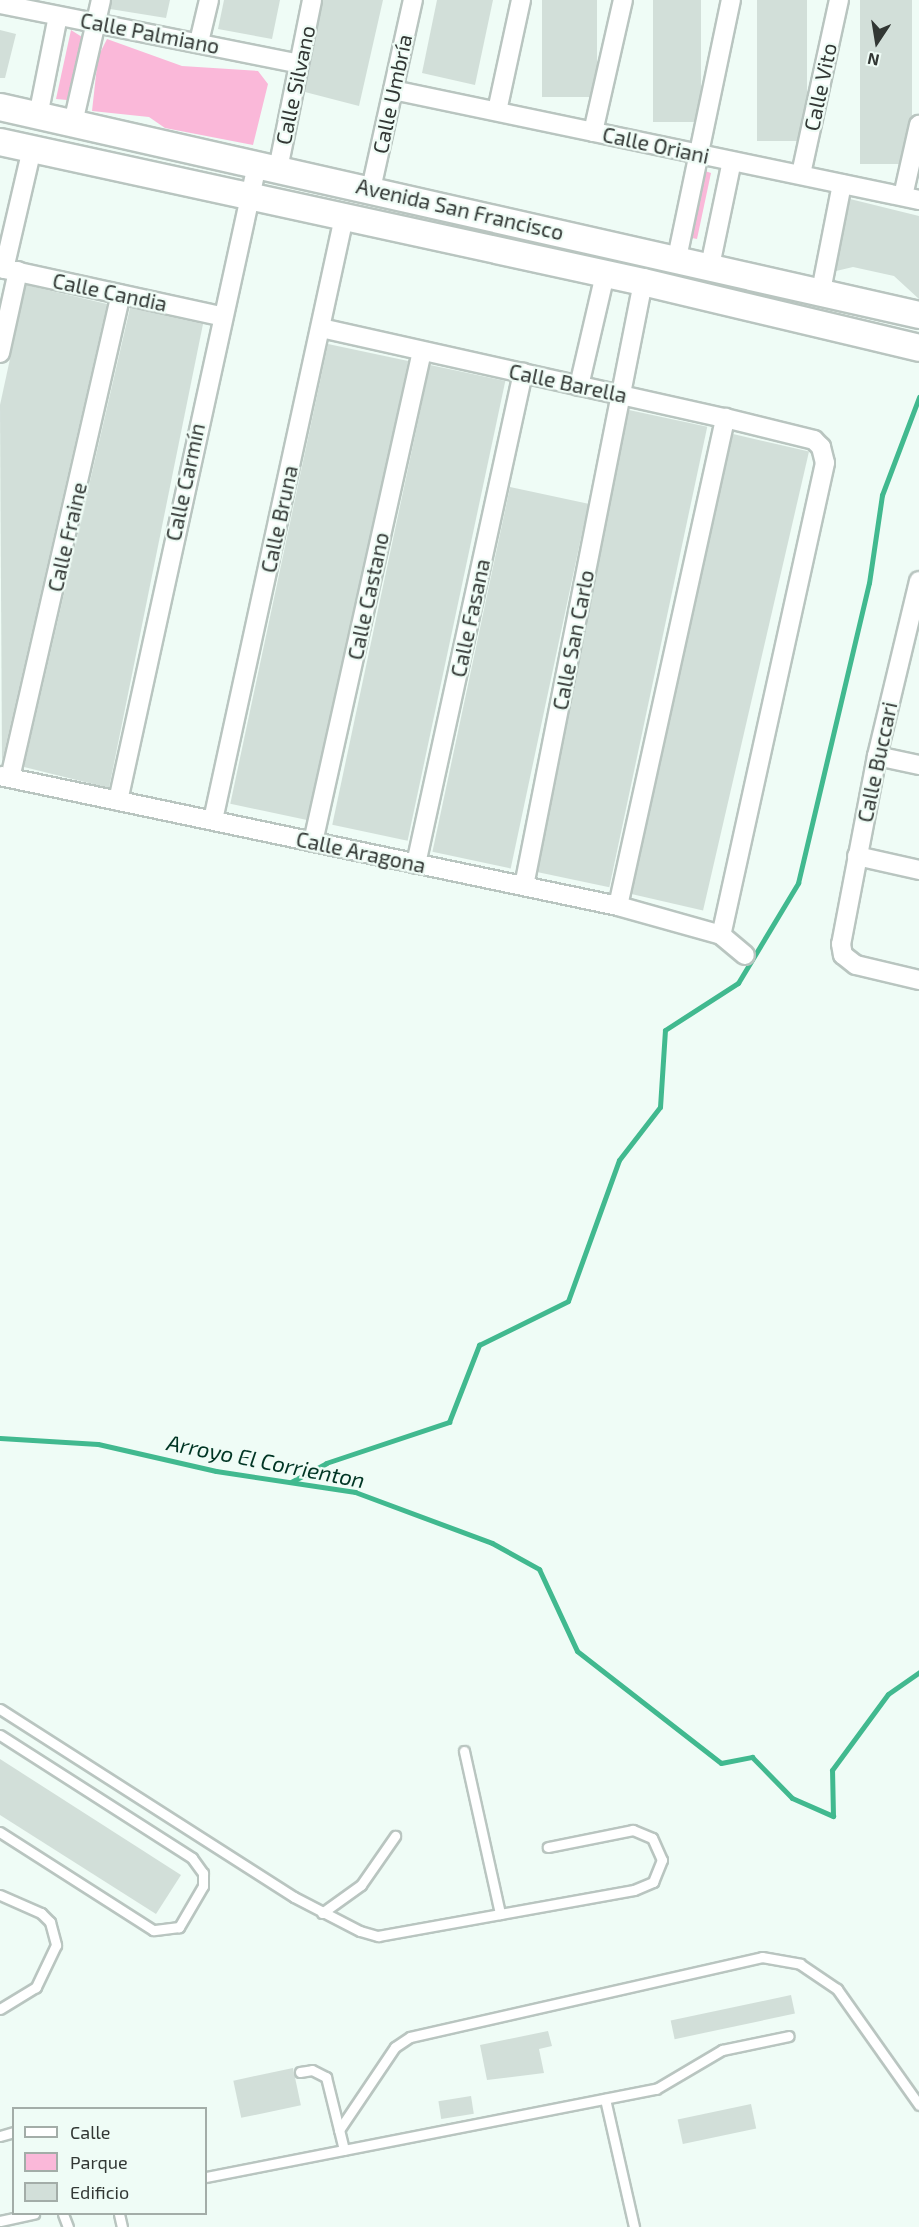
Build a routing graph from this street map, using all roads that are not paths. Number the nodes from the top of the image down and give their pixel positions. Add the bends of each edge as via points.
1 (101, 0) edge
2 (209, 0) edge
3 (312, 0) edge
4 (413, 0) edge
5 (521, 0) edge
6 (623, 0) edge
7 (731, 0) edge
8 (838, 0) edge
9 (0, 4) edge
10 (58, 15) junction
11 (96, 22) junction
12 (199, 42) junction
13 (299, 64) junction
14 (393, 90) junction
15 (0, 107) edge
16 (497, 111) junction
17 (38, 116) junction
18 (73, 123) junction
19 (919, 125) edge
20 (593, 132) junction
21 (0, 142) edge
22 (32, 149) junction
23 (698, 154) junction
24 (732, 161) junction
25 (267, 167) junction
26 (801, 174) junction
27 (842, 184) junction
28 (371, 189) junction
29 (250, 196) junction
30 (911, 198) edge
31 (432, 203) junction
32 (344, 218) junction
33 (425, 237) junction
34 (677, 258) junction
35 (710, 266) junction
36 (7, 269) edge
37 (604, 274) junction
38 (643, 282) junction
39 (821, 291) junction
40 (122, 295) junction
41 (914, 314) edge
42 (220, 315) junction
43 (321, 328) junction
44 (908, 345) edge
45 (422, 351) junction
46 (0, 353) edge
47 (524, 373) junction
48 (579, 386) junction
49 (622, 394) junction
50 (725, 418) junction
51 (919, 581) edge
52 (910, 659) edge
53 (877, 756) junction
54 (919, 765) edge
55 (5, 777) edge
56 (118, 801) junction
57 (213, 820) junction
58 (313, 842) junction
59 (857, 856) junction
60 (416, 864) junction
61 (919, 870) edge
62 (524, 886) junction
63 (618, 906) junction
64 (721, 935) junction
65 (745, 955) dead end
66 (919, 980) edge
67 (0, 1709) edge
68 (0, 1735) edge
69 (464, 1751) dead end
70 (0, 1832) edge
71 (395, 1836) dead end
72 (548, 1847) dead end
73 (0, 1894) edge
74 (322, 1913) junction
75 (500, 1914) junction
76 (0, 2009) edge
77 (789, 2036) dead end
78 (300, 2072) dead end
79 (605, 2099) junction
80 (919, 2105) edge
81 (339, 2130) junction
82 (344, 2150) junction
83 (207, 2177) edge
84 (29, 2215) edge
85 (0, 2221) edge
86 (634, 2227) edge

1 - 11 street
2 - 12 street
3 - 13 street, Calle Silvano
4 - 14 street, Calle Umbría
5 - 16 street
6 - 20 street
7 - 23 street
8 - 26 street, Calle Vito
9 - 10 street, Calle Palmiano
10 - 11 street, Calle Palmiano
10 - 17 street
11 - 12 street, Calle Palmiano
11 - 18 street
12 - 13 street, Calle Palmiano
13 - 25 street, Calle Silvano
14 - 16 street, Calle Oriani
14 - 28 street, Calle Umbría
15 - 17 street, Avenida San Francisco
16 - 20 street, Calle Oriani
17 - 18 street, Avenida San Francisco
18 - 25 street, Avenida San Francisco
19 - 30 street
20 - 23 street, Calle Oriani
21 - 22 street, Avenida San Francisco
22 - 29 street, Avenida San Francisco
22 - 36 street
23 - 24 street, Calle Oriani
23 - 34 street
24 - 26 street, Calle Oriani
24 - 35 street
25 - 28 street, Avenida San Francisco
25 - 29 street, Calle Carmín
26 - 27 street, Calle Oriani
27 - 30 street, Calle Oriani
27 - 39 street
28 - 31 street, Avenida San Francisco
29 - 32 street, Avenida San Francisco
29 - 42 street, Calle Carmín
31 - 33 street
31 - 34 street, Avenida San Francisco
32 - 33 street, Avenida San Francisco
32 - 43 street, Calle Bruna
33 - 37 street, Avenida San Francisco
34 - 35 street, Avenida San Francisco
35 - 39 street, Avenida San Francisco
36 - 40 street, Calle Candia
36 - 46 street
37 - 38 street, Avenida San Francisco
37 - 48 street
38 - 44 street, Avenida San Francisco
38 - 49 street, Calle San Carlo
39 - 41 street, Avenida San Francisco
40 - 42 street, Calle Candia
40 - 55 street, Calle Fraine
42 - 56 street, Calle Carmín
43 - 45 street, Calle Barella
43 - 57 street, Calle Bruna
45 - 47 street, Calle Barella
45 - 58 street, Calle Castano
47 - 48 street, Calle Barella
47 - 60 street, Calle Fasana
48 - 49 street, Calle Barella
49 - 50 street, Calle Barella
49 - 62 street, Calle San Carlo
50 - 63 street
50 - 64 street, Calle Barella via 814,440 821,447 825,463
51 - 52 street, Calle Buccari
52 - 53 street, Calle Buccari
53 - 54 street
53 - 59 street, Calle Buccari
55 - 56 street, Calle Aragona
56 - 57 street, Calle Aragona
57 - 58 street, Calle Aragona
58 - 60 street, Calle Aragona
59 - 61 street
59 - 66 street, Calle Buccari via 841,944 843,955 855,965
60 - 62 street, Calle Aragona
62 - 63 street, Calle Aragona
63 - 64 street, Calle Aragona
64 - 65 street
67 - 74 lane
68 - 70 lane via 192,1858 203,1873 203,1886 179,1927 153,1930
69 - 75 lane
71 - 74 lane via 362,1885
72 - 75 lane via 633,1830 652,1838 662,1860 657,1876 644,1887
73 - 76 lane via 41,1913 50,1922 56,1945 36,1987
74 - 75 lane via 378,1936
77 - 79 lane via 732,2047 669,2084
78 - 81 lane via 312,2070 326,2077
79 - 82 lane
79 - 86 lane
80 - 81 lane via 837,1989 800,1964 762,1957 410,2037 394,2046
81 - 82 lane
82 - 83 lane
84 - 85 lane

